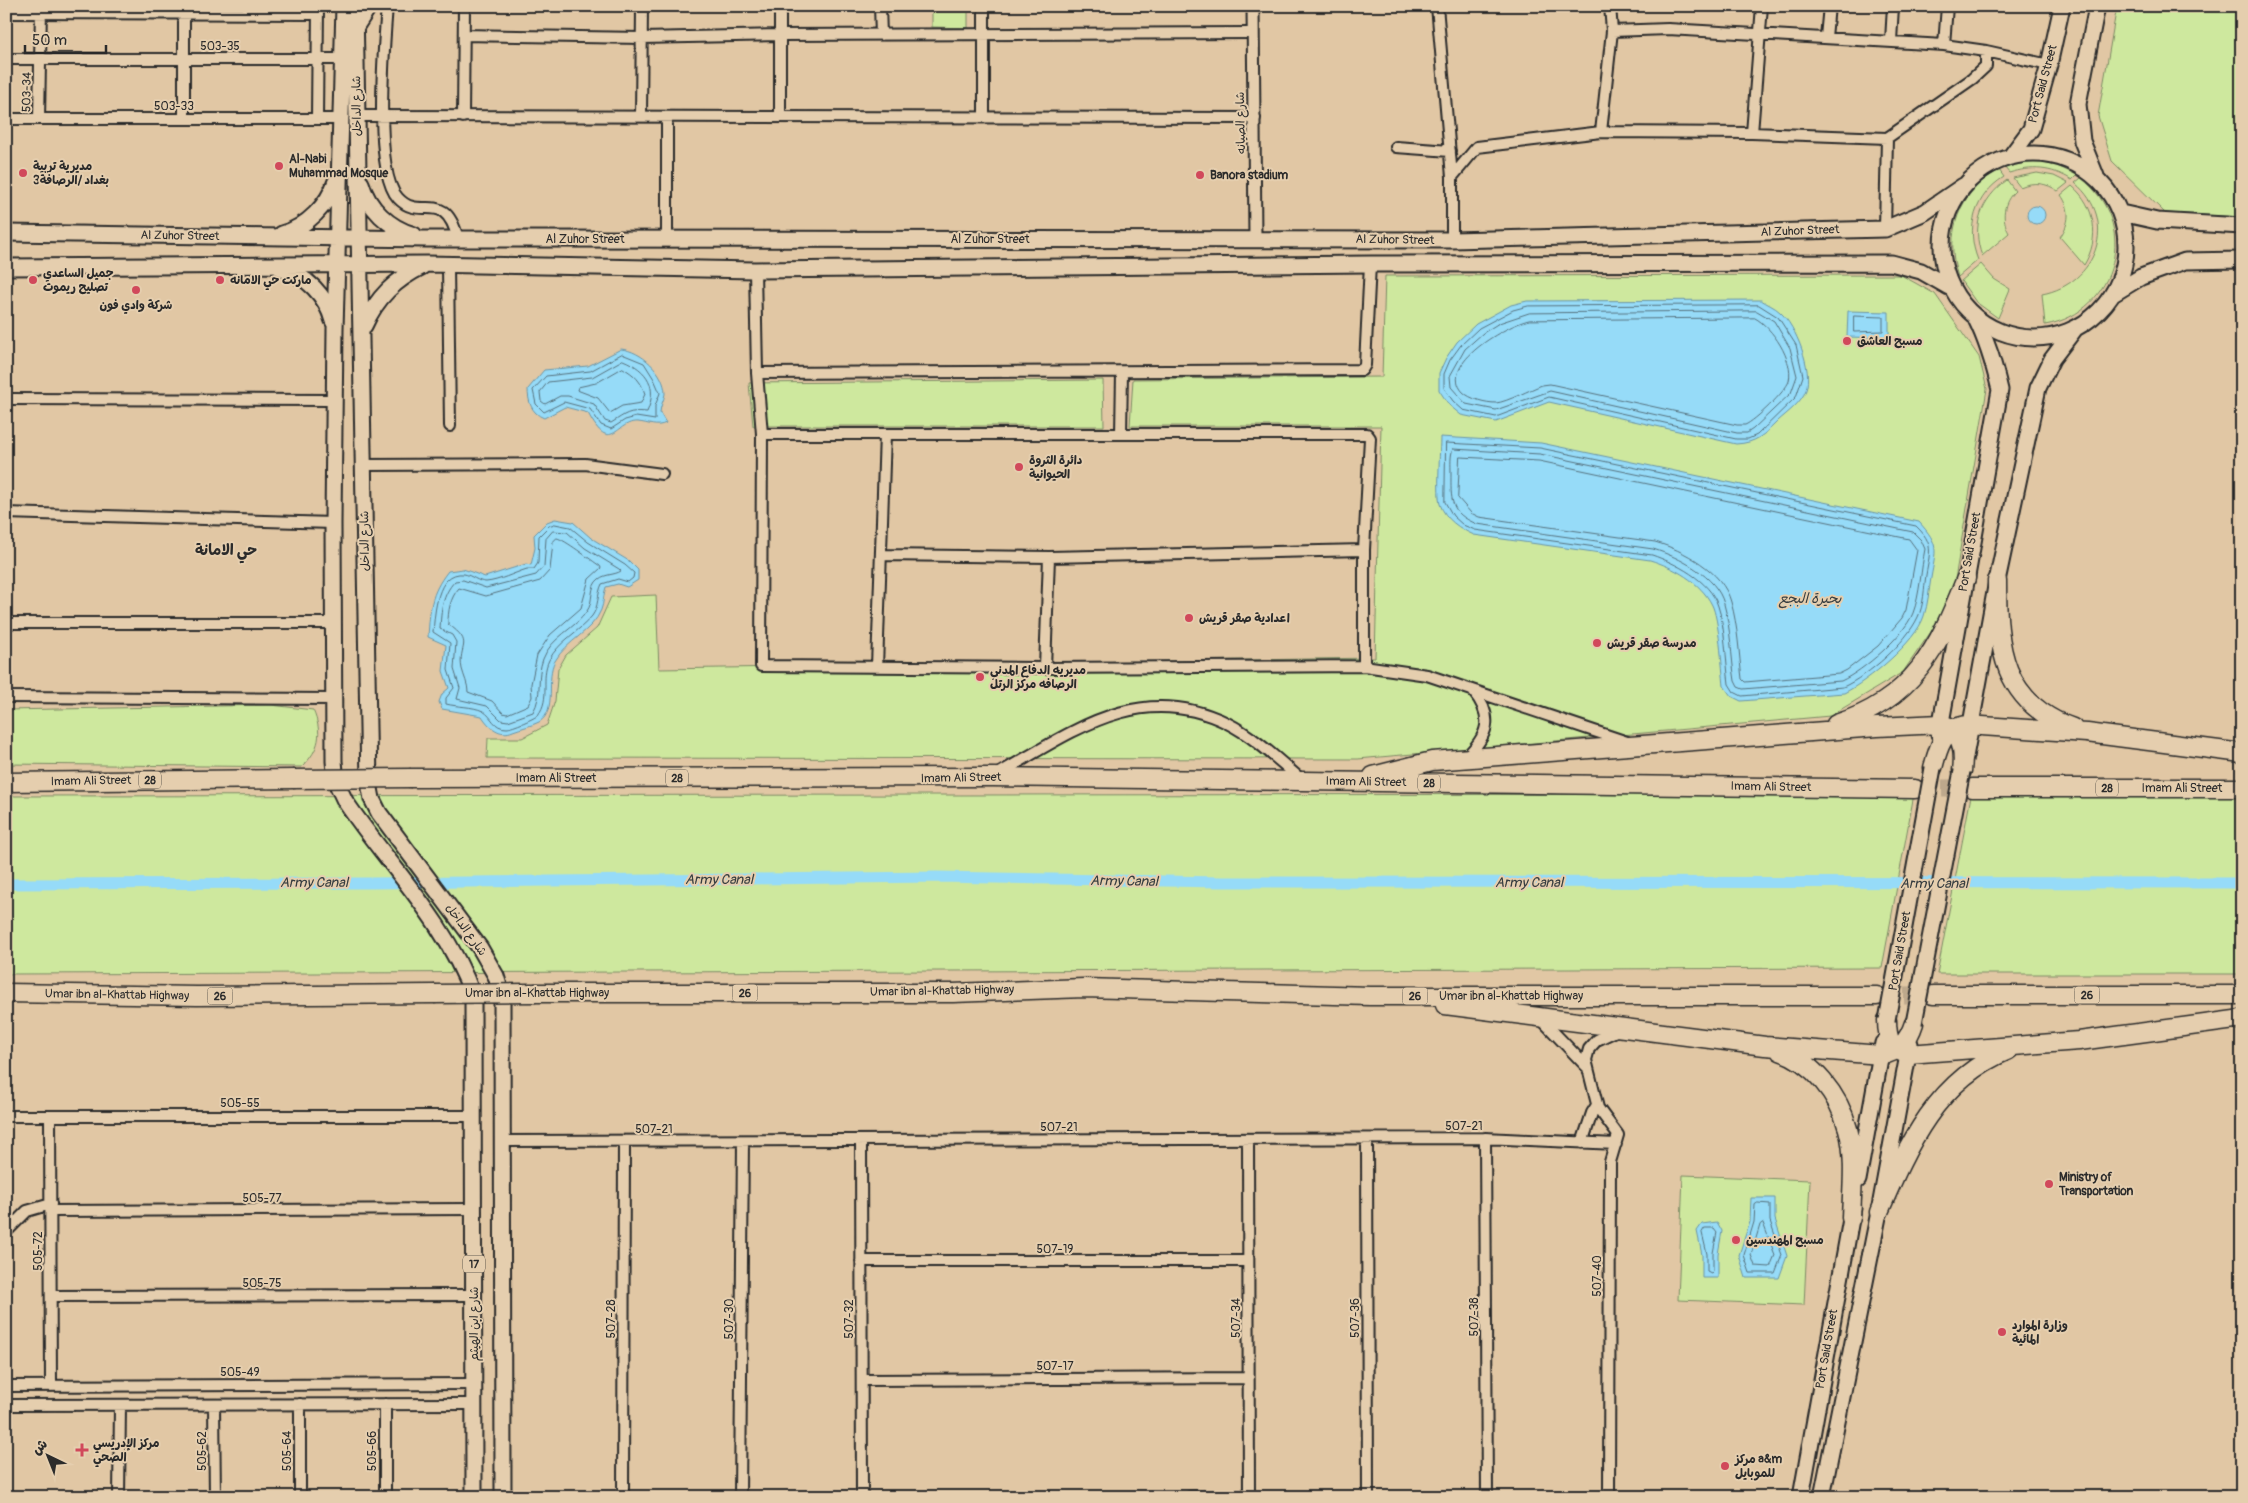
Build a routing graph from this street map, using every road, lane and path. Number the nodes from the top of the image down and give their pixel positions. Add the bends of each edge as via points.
1 (333, 6) edge
2 (355, 6) edge
3 (372, 6) edge
4 (387, 6) edge
5 (464, 6) edge
6 (642, 6) edge
7 (780, 6) edge
8 (880, 6) edge
9 (984, 6) edge
10 (1253, 6) edge
11 (1437, 6) edge
12 (1610, 6) edge
13 (1762, 6) edge
14 (1829, 6) edge
15 (1894, 6) edge
16 (1947, 6) edge
17 (2062, 6) edge
18 (2097, 6) edge
19 (41, 10) edge
20 (184, 10) edge
21 (318, 10) edge
22 (6, 13) edge
23 (344, 13) edge
24 (1612, 31) junction
25 (355, 32) junction
26 (1253, 33) junction
27 (1759, 34) junction
28 (464, 35) junction
29 (780, 35) junction
30 (881, 35) junction
31 (984, 35) junction
32 (1826, 37) junction
33 (642, 38) junction
34 (1891, 41) junction
35 (1944, 45) junction
36 (1986, 51) junction
37 (6, 59) edge
38 (40, 59) junction
39 (184, 59) junction
40 (317, 59) junction
41 (343, 59) junction
42 (2049, 65) junction
43 (357, 116) junction
44 (383, 116) junction
45 (463, 117) junction
46 (641, 117) junction
47 (667, 117) junction
48 (780, 117) junction
49 (984, 117) junction
50 (1255, 118) junction
51 (6, 119) edge
52 (39, 119) junction
53 (184, 119) junction
54 (317, 119) junction
55 (341, 119) junction
56 (1602, 132) junction
57 (1752, 134) junction
58 (1887, 138) junction
59 (1396, 147) dead end
60 (1450, 151) junction
61 (2011, 156) junction
62 (339, 172) junction
63 (358, 172) junction
64 (2096, 176) junction
65 (1452, 177) junction
66 (1963, 186) junction
67 (2121, 213) junction
68 (2242, 226) edge
69 (1885, 229) junction
70 (6, 233) edge
71 (270, 237) junction
72 (337, 238) junction
73 (360, 238) junction
74 (427, 239) junction
75 (458, 239) junction
76 (666, 239) junction
77 (1255, 239) junction
78 (1372, 239) junction
79 (1452, 240) junction
80 (2242, 260) edge
81 (426, 264) junction
82 (1370, 264) junction
83 (336, 265) junction
84 (361, 265) junction
85 (448, 265) junction
86 (270, 266) junction
87 (6, 267) edge
88 (755, 270) junction
89 (1950, 286) junction
90 (2113, 294) junction
91 (1976, 319) junction
92 (335, 329) junction
93 (362, 329) junction
94 (2074, 330) junction
95 (362, 367) junction
96 (335, 368) junction
97 (757, 372) junction
98 (1122, 372) junction
99 (6, 399) edge
100 (334, 400) junction
101 (450, 426) dead end
102 (762, 434) junction
103 (885, 434) junction
104 (1121, 434) junction
105 (364, 465) junction
106 (662, 474) dead end
107 (6, 513) edge
108 (333, 522) junction
109 (1364, 550) junction
110 (882, 555) junction
111 (1049, 557) junction
112 (1966, 578) junction
113 (1997, 581) junction
114 (6, 623) edge
115 (332, 623) junction
116 (1364, 666) junction
117 (877, 667) junction
118 (1045, 668) junction
119 (1473, 691) junction
120 (6, 697) edge
121 (333, 699) junction
122 (1954, 731) junction
123 (1810, 732) junction
124 (2087, 733) junction
125 (1638, 746) junction
126 (2242, 753) edge
127 (1464, 759) junction
128 (1933, 768) joint
129 (1962, 771) joint
130 (993, 777) junction
131 (1304, 781) junction
132 (6, 782) edge
133 (1351, 782) junction
134 (1972, 788) tunnel mouth
135 (2242, 788) edge
136 (1915, 789) tunnel mouth
137 (6, 993) edge
138 (1933, 995) tunnel mouth
139 (2242, 995) edge
140 (1370, 996) junction
141 (1877, 996) tunnel mouth
142 (1539, 1017) junction
143 (2242, 1019) edge
144 (1887, 1020) joint
145 (1914, 1023) joint
146 (1624, 1028) junction
147 (473, 1032) joint
148 (1765, 1046) junction
149 (2018, 1046) junction
150 (1896, 1048) junction
151 (1586, 1066) junction
152 (1597, 1105) junction
153 (6, 1116) edge
154 (50, 1116) junction
155 (474, 1116) junction
156 (1367, 1138) junction
157 (1485, 1138) junction
158 (1248, 1139) junction
159 (502, 1141) junction
160 (743, 1141) junction
161 (861, 1141) junction
162 (624, 1142) junction
163 (1582, 1143) junction
164 (1616, 1144) junction
165 (474, 1183) junction
166 (502, 1183) junction
167 (51, 1207) junction
168 (474, 1209) junction
169 (1880, 1212) junction
170 (1851, 1218) junction
171 (6, 1232) edge
172 (861, 1261) junction
173 (1248, 1261) junction
174 (474, 1295) junction
175 (51, 1296) junction
176 (1248, 1378) junction
177 (862, 1380) junction
178 (474, 1384) junction
179 (51, 1385) junction
180 (6, 1386) edge
181 (300, 1404) junction
182 (385, 1404) junction
183 (474, 1404) junction
184 (6, 1405) edge
185 (120, 1405) junction
186 (214, 1406) junction
187 (1249, 1496) edge
188 (119, 1497) edge
189 (215, 1497) edge
190 (300, 1497) edge
191 (385, 1497) edge
192 (474, 1497) edge
193 (503, 1497) edge
194 (623, 1497) edge
195 (740, 1497) edge
196 (862, 1497) edge
197 (1190, 1497) edge
198 (1368, 1497) edge
199 (1487, 1497) edge
200 (1609, 1497) edge
201 (1801, 1497) edge
202 (1822, 1497) edge

1 - 23 main road
2 - 25 main road, شارع الداخل
3 - 25 street
4 - 44 street
5 - 28 street
6 - 33 street
7 - 29 street
8 - 30 street
9 - 31 street
10 - 26 street, شارع الصيانه
11 - 60 street
12 - 24 street
13 - 27 street
14 - 32 street
15 - 34 street
16 - 35 street
17 - 42 main road, Port Said Street
18 - 64 main road via 2078,104 2082,141
19 - 20 street
19 - 22 street
19 - 38 street, 503-34
20 - 21 street
20 - 39 street
21 - 40 street
23 - 41 main road, شارع الداخل
24 - 27 street via 1668,29
24 - 56 street
25 - 43 main road, شارع الداخل
26 - 31 street
26 - 50 street, شارع الصيانه
27 - 32 street
27 - 57 street
28 - 33 street
28 - 45 street
29 - 30 street
29 - 33 street
29 - 48 street
30 - 31 street
31 - 49 street
32 - 34 street
33 - 46 street
34 - 35 street
35 - 36 street
36 - 42 street
36 - 58 street via 1986,66 1972,79
37 - 38 street, 503-35
38 - 39 street, 503-35
38 - 52 street, 503-34
39 - 40 street, 503-35
39 - 53 street
40 - 41 street, 503-35
40 - 54 street
41 - 55 main road, شارع الداخل
42 - 61 main road, Port Said Street via 2031,129
43 - 44 street
43 - 63 main road, شارع الداخل
44 - 45 street
44 - 75 street via 386,170 391,188 399,200 411,206 438,209 448,214
45 - 46 street
46 - 47 street
47 - 48 street
47 - 76 street
48 - 49 street
49 - 50 street
50 - 77 street, شارع الصيانه
51 - 52 street, 503-33
52 - 53 street, 503-33
53 - 54 street, 503-33
54 - 55 street, 503-33
55 - 62 main road, شارع الداخل
56 - 57 street
56 - 65 street via 1477,147
57 - 58 street
58 - 69 street
59 - 60 street
60 - 65 street
61 - 64 main road via 2041,153 2070,160
61 - 66 main road via 1984,167
62 - 71 main road via 334,188 315,215 286,233
62 - 72 main road, شارع الداخل
63 - 73 main road, شارع الداخل
63 - 74 main road via 367,196 382,217 411,235
64 - 67 main road
65 - 79 street
66 - 69 main road, Al Zuhor Street via 1925,212
66 - 89 main road via 1948,208 1941,234 1942,261
67 - 68 main road via 2157,221
67 - 90 main road via 2127,240 2124,268
69 - 79 main road, Al Zuhor Street
70 - 71 main road, Al Zuhor Street
71 - 72 main road, Al Zuhor Street
72 - 73 main road, Al Zuhor Street
72 - 83 main road, شارع الداخل
73 - 74 main road, Al Zuhor Street
73 - 84 main road, شارع الداخل
74 - 75 main road, Al Zuhor Street
75 - 76 main road, Al Zuhor Street
76 - 77 main road, Al Zuhor Street
77 - 78 main road, Al Zuhor Street
78 - 79 main road, Al Zuhor Street
78 - 82 main road
80 - 90 main road via 2185,261 2141,277
81 - 84 main road, Al Zuhor Street
81 - 85 main road, Al Zuhor Street
81 - 93 main road via 387,290 372,308
82 - 88 main road, Al Zuhor Street
82 - 89 main road, Al Zuhor Street via 1890,264 1921,271
82 - 98 street via 1365,365 1362,370
83 - 84 main road, Al Zuhor Street
83 - 86 main road, Al Zuhor Street
83 - 92 main road, شارع الداخل
84 - 93 main road, شارع الداخل
85 - 88 main road, Al Zuhor Street
85 - 101 street
86 - 87 main road, Al Zuhor Street
86 - 92 main road via 289,270 306,280 330,310
88 - 97 street
89 - 91 main road
90 - 94 main road via 2096,314
91 - 94 main road via 1998,332 2024,339 2050,338
91 - 112 main road, Port Said Street via 1991,354 2000,390
92 - 96 main road, شارع الداخل
93 - 95 main road, شارع الداخل
94 - 113 main road via 2052,359 2038,388
95 - 96 main road
95 - 105 main road, شارع الداخل
96 - 100 main road, شارع الداخل
97 - 98 street
97 - 102 street
98 - 104 street
99 - 100 street
100 - 108 main road, شارع الداخل
102 - 103 street
102 - 117 street via 761,666
103 - 104 street
103 - 110 street
104 - 109 street via 1367,434 1370,438
105 - 106 street via 585,464
105 - 159 main road, شارع الداخل / 17, bridge via 368,783 378,814 490,964 502,996
107 - 108 street
108 - 115 main road, شارع الداخل
109 - 111 street
109 - 116 street
110 - 111 street
110 - 117 street
111 - 118 street
112 - 122 main road, Port Said Street
112 - 123 highway via 1936,645 1907,683 1887,701 1866,712
113 - 122 main road
113 - 124 highway via 1998,629 2004,660 2018,690 2042,713
114 - 115 street
115 - 121 main road, شارع الداخل
116 - 118 street
116 - 119 street via 1427,676
117 - 118 street
119 - 125 street
119 - 127 street via 1486,708 1487,719 1481,739
120 - 121 street
121 - 147 main road, شارع الداخل / 17, bridge via 336,782 345,800 447,939 473,996
122 - 123 highway
122 - 124 highway
122 - 128 highway via 1939,747
122 - 129 highway via 1962,749
123 - 125 highway
124 - 126 highway
125 - 127 highway
127 - 133 highway via 1423,762
128 - 144 main road, Port Said Street, bridge
129 - 145 main road, bridge
130 - 131 highway, Imam Ali Street / 28
130 - 131 street via 1100,718 1120,712 1164,707 1200,713 1227,723 1246,734
130 - 132 highway, Imam Ali Street / 28, bridge via 293,778
131 - 133 highway, Imam Ali Street / 28
133 - 136 highway, Imam Ali Street / 28
134 - 135 highway, Imam Ali Street / 28
137 - 140 highway, Umar ibn al-Khattab Highway / 26, bridge via 198,996 953,992 1084,988
138 - 139 highway, 26
140 - 141 highway, Umar ibn al-Khattab Highway / 26
140 - 142 highway
142 - 146 highway
142 - 151 street, 507-40
143 - 149 highway
144 - 150 highway via 1888,1034
145 - 150 highway via 1910,1035
146 - 148 highway
146 - 151 street via 1593,1044 1587,1054
147 - 155 main road, شارع ابن الهيثم / 17
148 - 150 highway
148 - 170 highway via 1804,1063 1834,1097 1848,1130 1852,1156
149 - 150 highway
149 - 169 highway via 1965,1075 1944,1094 1913,1140
150 - 169 main road, Port Said Street
150 - 170 main road, Port Said Street
151 - 152 street, 507-40
152 - 163 street
152 - 164 street, 507-40 via 1618,1132
153 - 154 street, 505-55
154 - 155 street, 505-55
154 - 167 street, 505-72
155 - 165 main road, شارع ابن الهيثم / 17
156 - 157 street, 507-21
156 - 158 street, 507-21
156 - 198 street, 507-36
157 - 163 street, 507-21
157 - 199 street, 507-38
158 - 161 street, 507-21
158 - 173 street, 507-34
159 - 162 street, 507-21
159 - 166 main road, 17
160 - 161 street, 507-21
160 - 162 street, 507-21
160 - 195 street, 507-30
161 - 172 street, 507-32
162 - 194 street, 507-28
163 - 164 street, 507-21
164 - 200 street, 507-40 via 1610,1162
165 - 166 main road
165 - 168 main road, شارع ابن الهيثم / 17
166 - 193 main road, 17
167 - 168 street, 505-77
167 - 171 street, 505-77 via 27,1211
167 - 175 street, 505-72
168 - 174 main road, شارع ابن الهيثم / 17
169 - 202 main road, Port Said Street
170 - 201 main road, Port Said Street
172 - 173 street, 507-19
172 - 177 street, 507-32
173 - 176 street, 507-34
174 - 175 street, 505-75
174 - 178 main road, شارع ابن الهيثم / 17
175 - 179 street, 505-72
176 - 177 street, 507-17
176 - 187 street, 507-34
177 - 196 street, 507-32
178 - 179 street, 505-49
178 - 183 main road, شارع ابن الهيثم / 17
179 - 180 street, 505-49
181 - 182 street
181 - 186 street
181 - 190 street, 505-64
182 - 183 street
182 - 191 street, 505-66
183 - 192 main road, شارع ابن الهيثم / 17
184 - 185 street
185 - 186 street
185 - 188 street
186 - 189 street, 505-62
187 - 197 street

